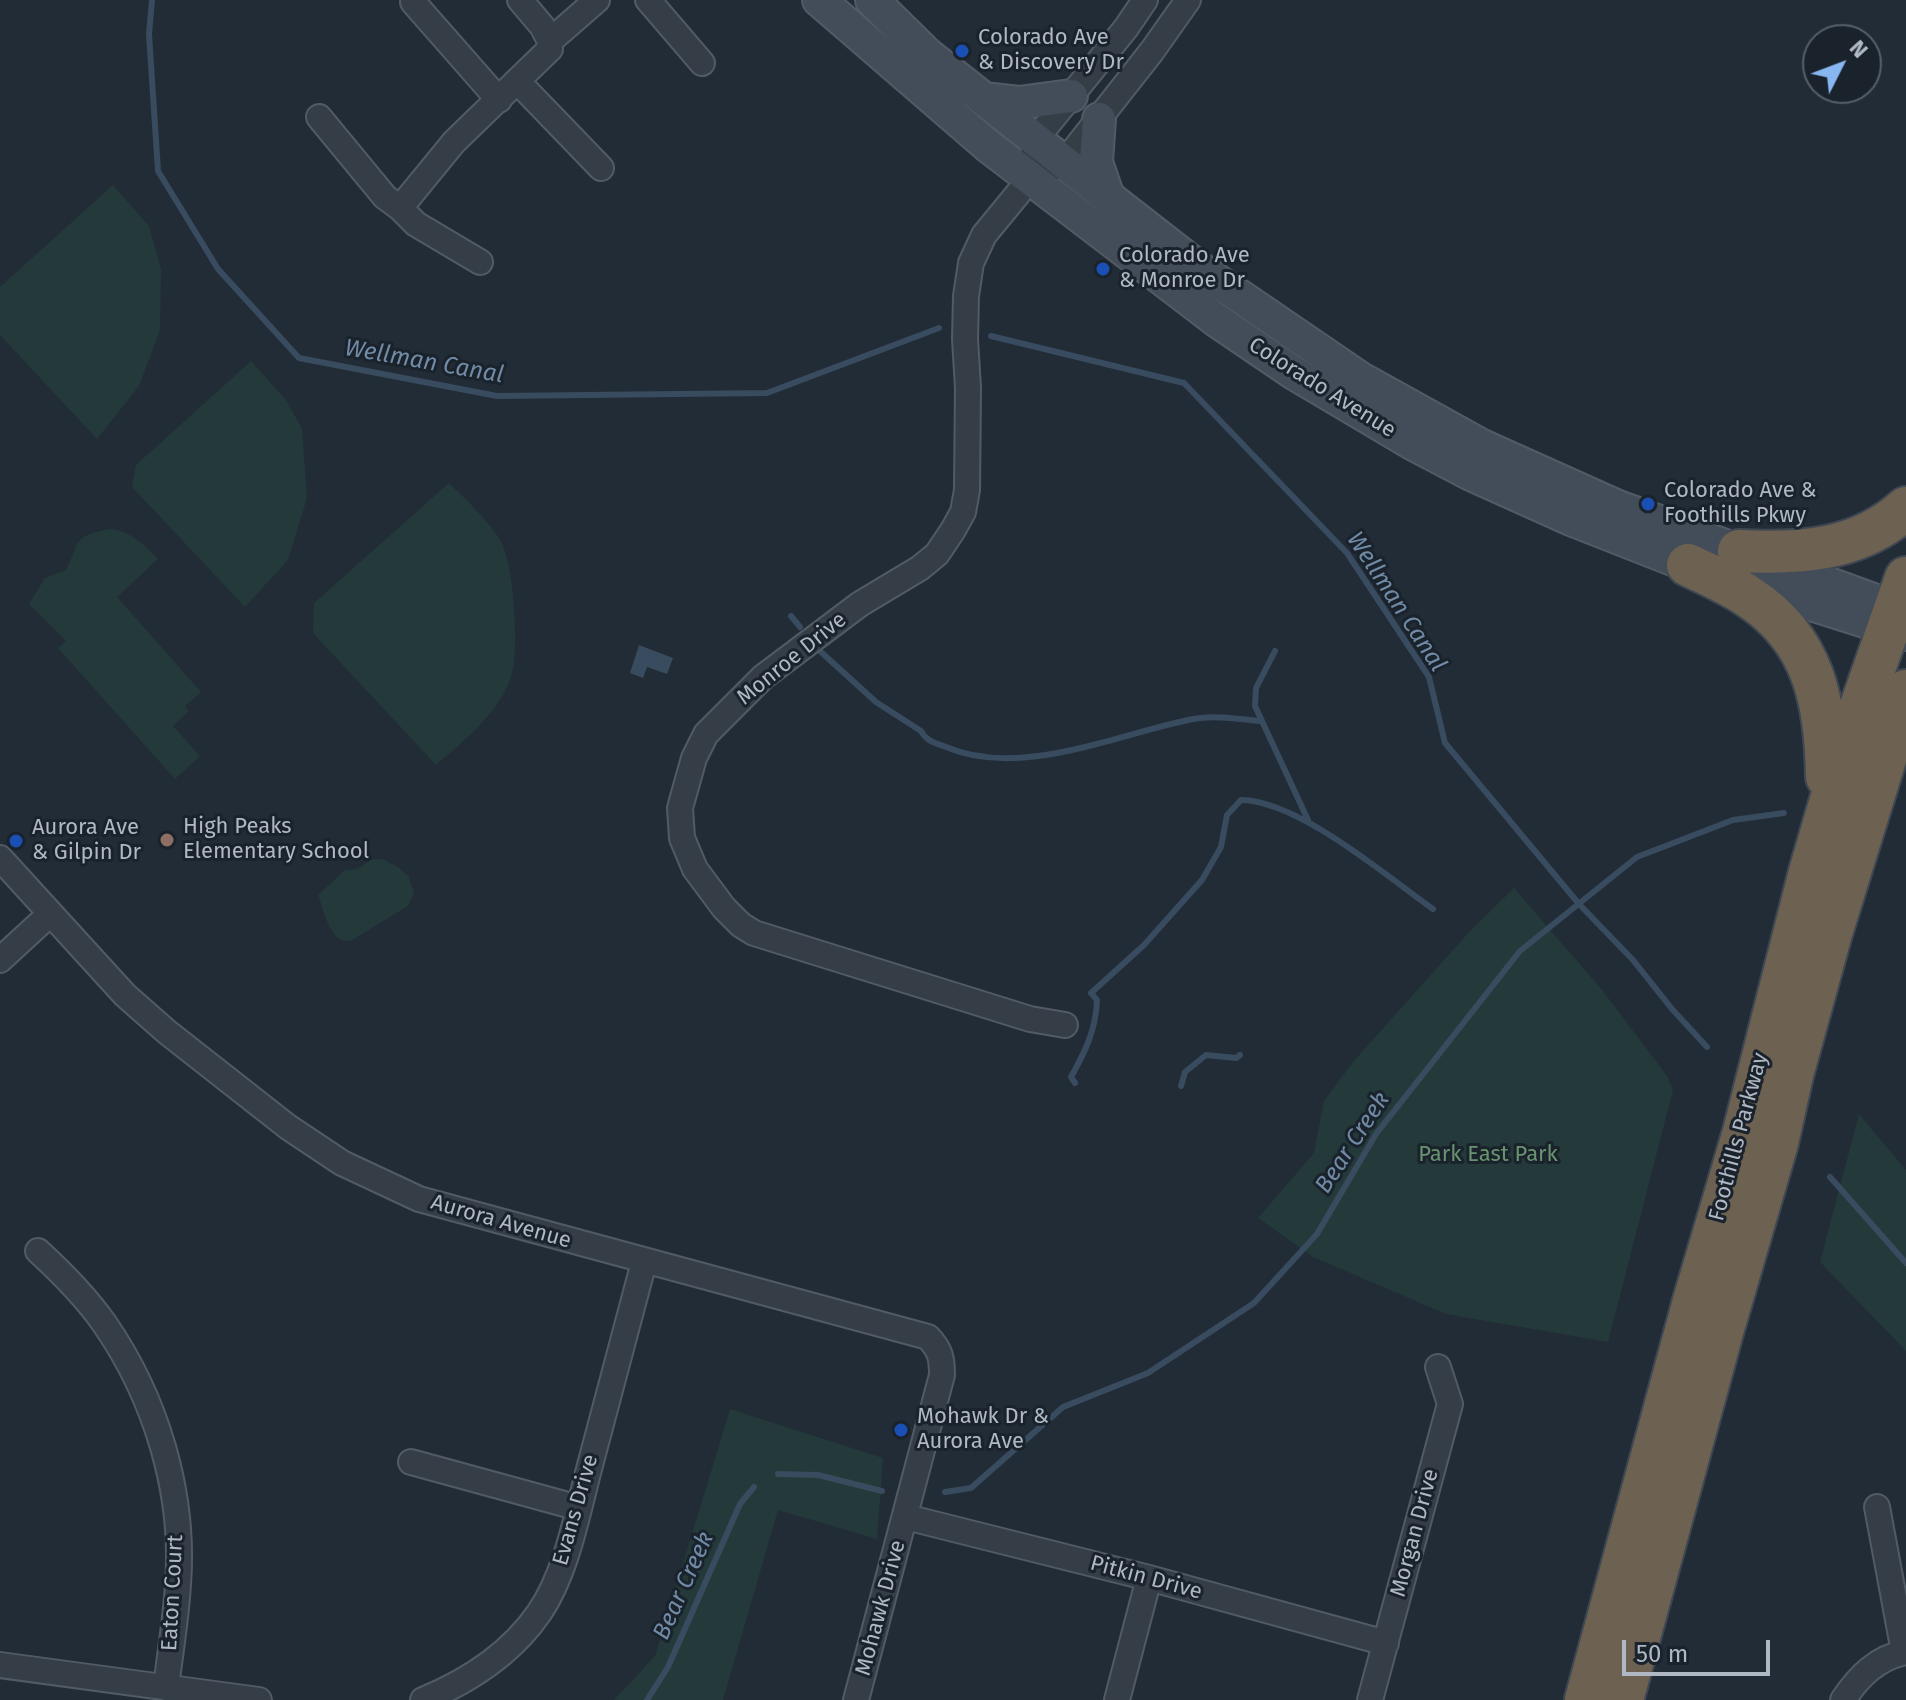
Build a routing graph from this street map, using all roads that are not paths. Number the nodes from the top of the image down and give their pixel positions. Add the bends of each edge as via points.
1 (520, 0) edge
2 (597, 0) edge
3 (648, 0) edge
4 (819, 0) edge
5 (872, 0) edge
6 (1145, 0) edge
7 (1188, 0) edge
8 (413, 2) edge
9 (550, 41) junction
10 (702, 63) dead end
11 (518, 82) junction
12 (1071, 96) junction
13 (984, 99) junction
14 (499, 100) junction
15 (319, 117) dead end
16 (1099, 119) junction
17 (1035, 140) junction
18 (1064, 163) junction
19 (601, 168) dead end
20 (1030, 179) junction
21 (1108, 197) junction
22 (400, 208) junction
23 (480, 262) dead end
24 (1906, 508) edge
25 (1739, 551) junction
26 (1688, 565) junction
27 (1900, 612) edge
28 (1906, 691) edge
29 (0, 858) edge
30 (1810, 872) junction
31 (50, 914) junction
32 (0, 960) edge
33 (1065, 1025) dead end
34 (38, 1251) dead end
35 (644, 1262) junction
36 (1438, 1367) dead end
37 (411, 1462) dead end
38 (1877, 1507) dead end
39 (579, 1508) junction
40 (906, 1517) junction
41 (1149, 1578) junction
42 (1386, 1643) junction
43 (1905, 1652) edge
44 (0, 1665) edge
45 (166, 1688) junction
46 (259, 1700) edge
47 (423, 1700) edge
48 (856, 1700) edge
49 (1117, 1700) edge
50 (1370, 1700) edge
51 (1586, 1700) edge
52 (1622, 1700) edge
53 (1843, 1700) edge

1 - 9 street
2 - 9 street
3 - 10 street
4 - 20 main road, Colorado Avenue
5 - 13 main road, Colorado Avenue via 928,55
6 - 12 street
7 - 16 street
8 - 14 street
9 - 11 street via 550,49
11 - 14 street
11 - 19 street
12 - 13 main road via 1019,103
12 - 17 street
13 - 17 main road, Colorado Avenue
14 - 22 street via 454,142
15 - 22 street
16 - 18 street
16 - 21 main road via 1096,162
17 - 18 main road, Colorado Avenue
17 - 20 street
18 - 20 street
18 - 21 main road, Colorado Avenue
20 - 26 main road, Colorado Avenue via 1216,320 1373,420 1471,474
20 - 33 street, Monroe Drive via 984,235 971,263 965,339 967,490 953,530 937,554 795,651 735,704 706,734 680,808 682,838 695,869 724,908 754,933 1030,1019
21 - 25 main road, Colorado Avenue via 1203,271 1361,379 1482,446 1618,507
22 - 23 street via 416,224
24 - 25 highway via 1841,545 1797,552
25 - 27 main road, Colorado Avenue
26 - 27 main road, Colorado Avenue
26 - 30 highway via 1767,610 1793,640 1815,679 1826,729 1828,783
27 - 30 highway, Foothills Parkway via 1845,752
28 - 52 highway, Foothills Parkway via 1831,933
29 - 31 street, Aurora Avenue
30 - 51 highway, Foothills Parkway via 1744,1132
31 - 32 street
31 - 35 street, Aurora Avenue via 167,1032 342,1163 419,1199
34 - 45 street, Eaton Court via 104,1323 139,1383 158,1430 172,1480 178,1531
35 - 39 street, Evans Drive
35 - 40 street, Aurora Avenue via 928,1337 938,1347 942,1375
36 - 42 street, Morgan Drive via 1450,1404
37 - 39 street
38 - 43 street
39 - 47 street, Evans Drive via 540,1612 487,1667
40 - 41 street, Pitkin Drive
40 - 48 street, Mohawk Drive
41 - 42 street, Pitkin Drive
41 - 49 street
42 - 50 street, Morgan Drive
43 - 53 street via 1874,1665
44 - 45 street
45 - 46 street

